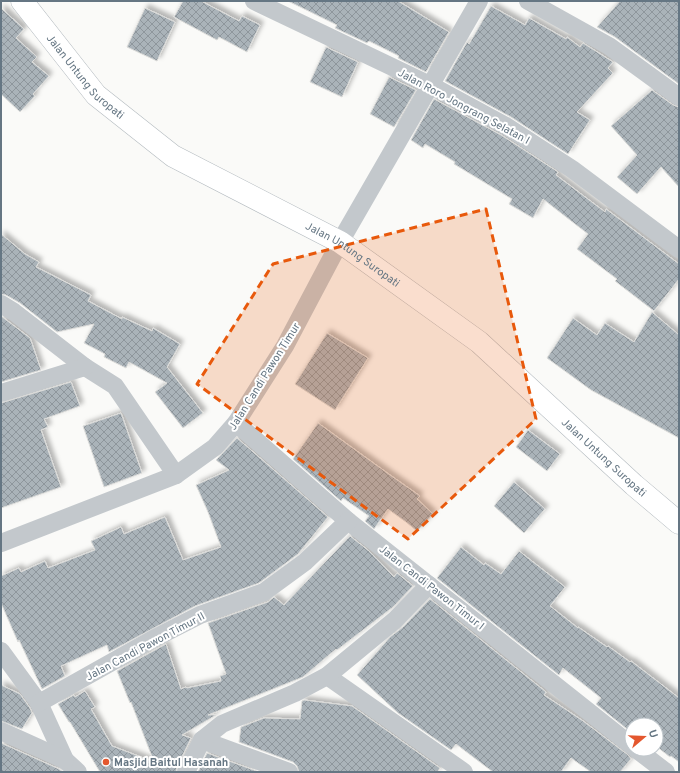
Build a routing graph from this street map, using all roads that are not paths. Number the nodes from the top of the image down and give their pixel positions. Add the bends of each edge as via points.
1 (22, 1) edge
2 (254, 1) edge
3 (479, 1) edge
4 (528, 1) edge
5 (430, 85) junction
6 (679, 97) edge
7 (340, 242) junction
8 (679, 249) edge
9 (1, 304) edge
10 (85, 367) junction
11 (1, 393) edge
12 (236, 423) junction
13 (176, 475) junction
14 (348, 521) junction
15 (679, 524) edge
16 (1, 543) edge
17 (429, 585) junction
18 (1, 651) edge
19 (327, 676) junction
20 (39, 703) junction
21 (1, 731) edge
22 (202, 740) junction
23 (624, 740) edge
24 (646, 757) edge
25 (72, 766) edge
26 (186, 772) edge
27 (289, 772) edge
28 (464, 772) edge
29 (666, 772) edge

1 - 7 main road, Jalan Untung Suropati via 96,95 173,156
2 - 5 street, Jalan Roro Jongrang Selatan I
3 - 5 street, Jalan Candi Pawon Timur
4 - 6 street via 608,46
5 - 7 street, Jalan Candi Pawon Timur
5 - 8 street, Jalan Roro Jongrang Selatan I via 506,126 572,169
7 - 12 street, Jalan Candi Pawon Timur via 285,346
7 - 15 main road, Jalan Untung Suropati via 479,342
9 - 10 street
10 - 11 street
10 - 13 street via 115,386
12 - 13 street, Jalan Candi Pawon Timur via 215,448
12 - 14 street, Jalan Candi Pawon Timur I
13 - 16 street, Jalan Candi Pawon Timur
14 - 17 street, Jalan Candi Pawon Timur I
14 - 20 street, Jalan Candi Pawon Timur II via 305,562 264,592 200,615
17 - 19 street via 395,620
17 - 23 street, Jalan Candi Pawon Timur I
18 - 20 street
19 - 22 street via 295,693 222,724
19 - 28 street
20 - 25 street
21 - 25 street
22 - 26 street
22 - 27 street
24 - 29 street

